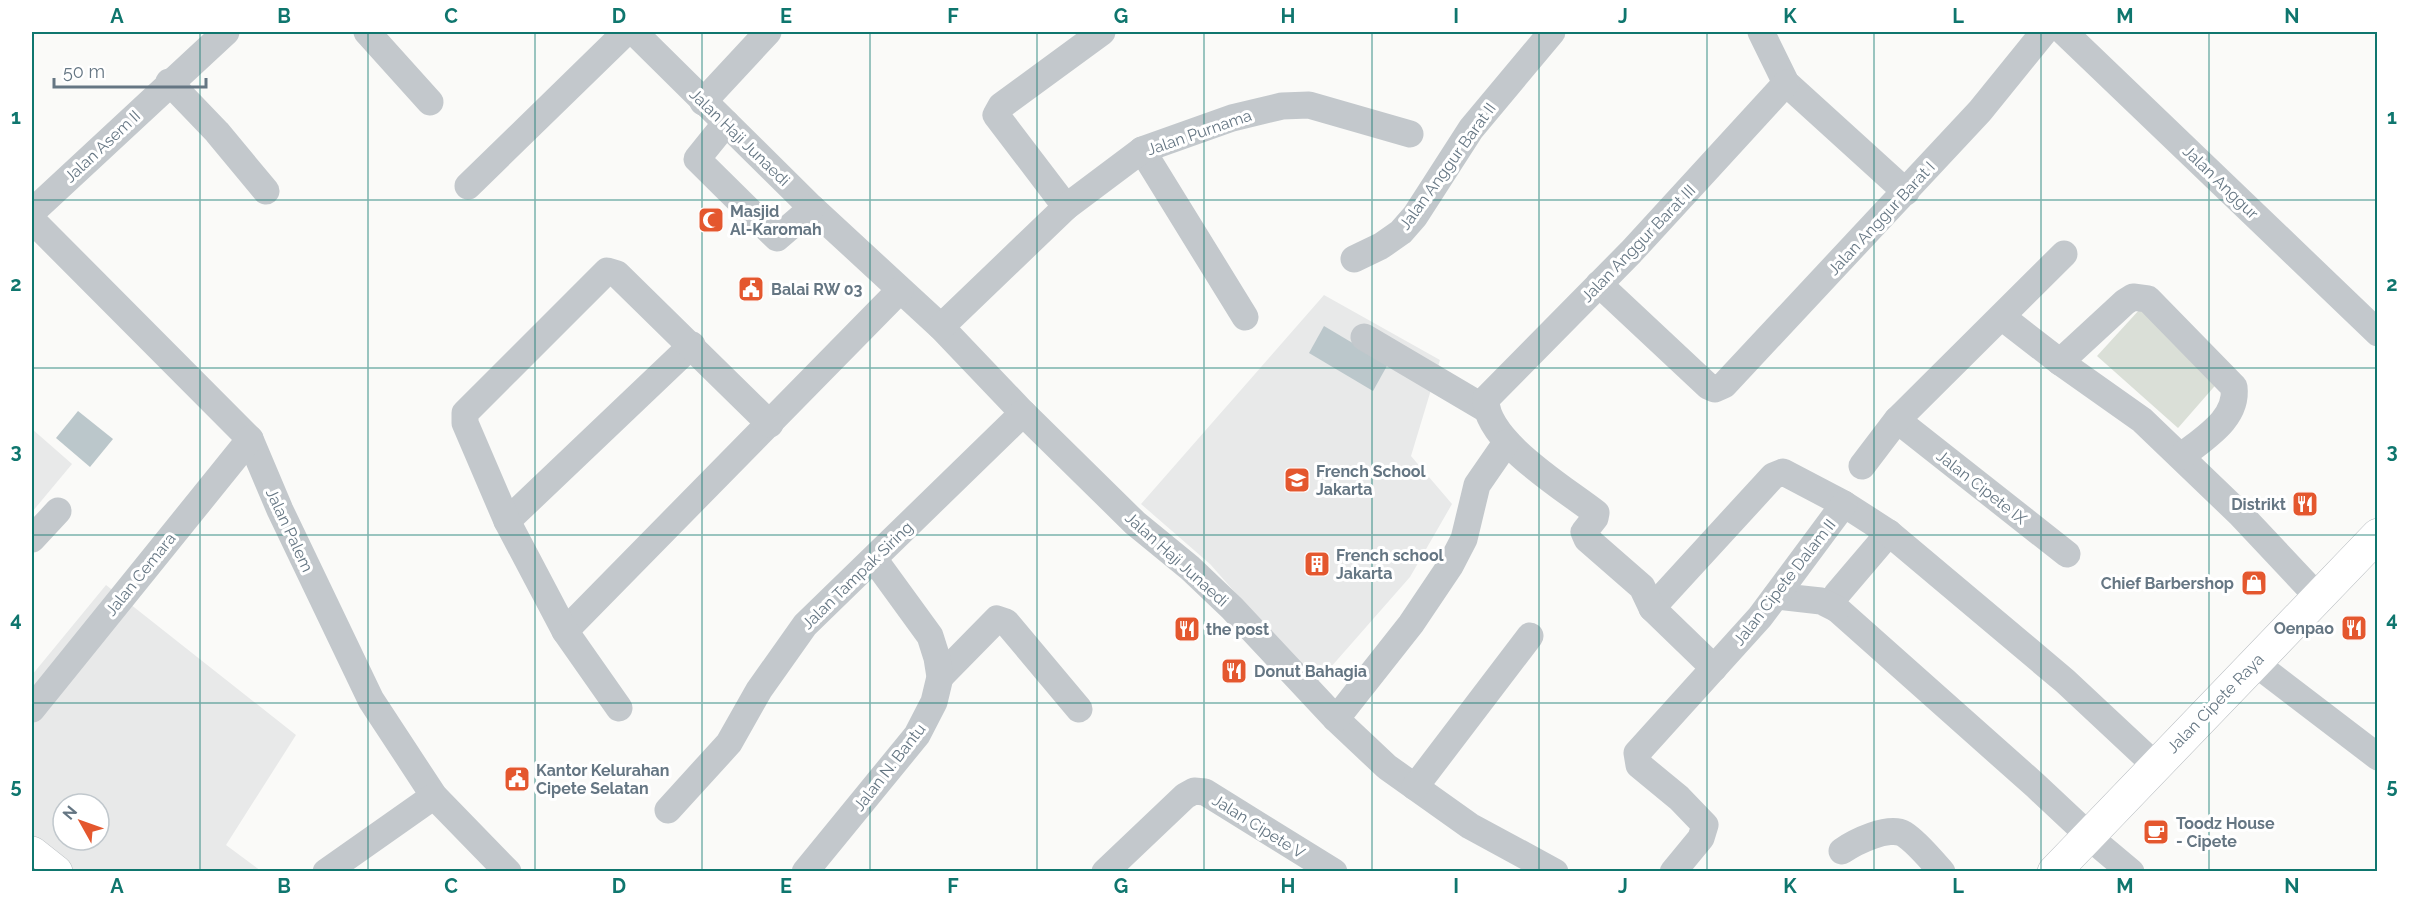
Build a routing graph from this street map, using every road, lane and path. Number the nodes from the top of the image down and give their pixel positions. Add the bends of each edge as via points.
1 (226, 32) edge
2 (367, 32) edge
3 (626, 32) edge
4 (634, 32) edge
5 (768, 32) edge
6 (1102, 32) edge
7 (1552, 32) edge
8 (1761, 32) edge
9 (2044, 32) edge
10 (2064, 32) edge
11 (169, 82) junction
12 (1786, 83) junction
13 (430, 102) dead end
14 (703, 102) junction
15 (726, 123) junction
16 (1410, 134) dead end
17 (1142, 150) junction
18 (468, 186) dead end
19 (266, 191) dead end
20 (1905, 192) junction
21 (1065, 207) junction
22 (812, 208) junction
23 (32, 212) edge
24 (32, 220) edge
25 (2064, 254) dead end
26 (1354, 260) dead end
27 (1599, 284) junction
28 (900, 290) junction
29 (1245, 317) dead end
30 (2002, 317) junction
31 (942, 327) junction
32 (2378, 333) edge
33 (1364, 337) dead end
34 (692, 345) junction
35 (2060, 362) junction
36 (1486, 404) junction
37 (1023, 413) junction
38 (1897, 420) junction
39 (770, 424) junction
40 (250, 439) junction
41 (1506, 443) junction
42 (2182, 456) junction
43 (1862, 466) dead end
44 (1844, 504) junction
45 (58, 511) dead end
46 (507, 520) junction
47 (1889, 533) junction
48 (32, 539) edge
49 (2375, 542) edge
50 (2067, 554) dead end
51 (874, 560) junction
52 (1776, 596) junction
53 (2318, 597) junction
54 (1652, 608) junction
55 (1837, 609) junction
56 (565, 631) junction
57 (1530, 636) dead end
58 (2255, 663) junction
59 (1714, 668) junction
60 (940, 677) junction
61 (619, 708) dead end
62 (32, 709) edge
63 (1079, 709) dead end
64 (1330, 712) junction
65 (2378, 758) edge
66 (2155, 765) junction
67 (1415, 787) junction
68 (434, 796) junction
69 (668, 810) dead end
70 (2088, 836) junction
71 (1842, 851) dead end
72 (32, 853) edge
73 (56, 872) edge
74 (326, 872) edge
75 (508, 872) edge
76 (805, 872) edge
77 (1105, 872) edge
78 (1334, 872) edge
79 (1555, 872) edge
80 (1673, 872) edge
81 (1942, 872) edge
82 (2054, 872) edge
83 (2131, 872) edge

1 - 11 street, Jalan Asem II
2 - 13 street
3 - 18 street
4 - 14 street, Jalan Haji Junaedi
5 - 14 street
6 - 21 street via 1001,106 996,115
7 - 26 street, Jalan Anggur Barat II via 1472,129 1415,216 1401,232
8 - 12 street
9 - 20 street, Jalan Anggur Barat I via 1980,111
10 - 32 street, Jalan Anggur
11 - 19 street
11 - 23 street, Jalan Asem II
12 - 20 street
12 - 27 street, Jalan Anggur Barat III
14 - 15 street, Jalan Haji Junaedi
15 - 22 street, Jalan Haji Junaedi
15 - 22 street via 696,159 777,238
16 - 17 street, Jalan Purnama via 1309,105 1282,106 1232,118
17 - 21 street, Jalan Purnama
17 - 29 street
20 - 27 street, Jalan Anggur Barat I via 1724,385 1715,389
21 - 31 street, Jalan Purnama
22 - 28 street, Jalan Haji Junaedi
24 - 40 street, Jalan Palem
25 - 30 street
27 - 36 street, Jalan Anggur Barat III
28 - 31 street, Jalan Haji Junaedi
28 - 39 street
30 - 35 street
30 - 38 street
31 - 37 street, Jalan Haji Junaedi
33 - 36 street
34 - 39 street
34 - 46 street
34 - 46 street via 617,274 604,272 465,413 465,423
35 - 42 street via 2142,420
35 - 42 street via 2125,302 2133,297 2148,298 2234,387 2233,406 2222,423
36 - 41 street via 1491,423
37 - 51 street, Jalan Tampak Siring
37 - 64 street, Jalan Haji Junaedi via 1135,523 1190,568
38 - 43 street
38 - 50 street, Jalan Cipete IX
39 - 56 street
40 - 62 street, Jalan Cemara
40 - 68 street, Jalan Palem via 370,700
41 - 54 street via 1596,513 1584,536 1642,587
41 - 64 street via 1478,485 1464,539 1450,566 1411,624
42 - 53 street
44 - 47 street, Jalan Cipete Dalam II
44 - 52 street, Jalan Cipete Dalam II
44 - 54 street via 1778,472
45 - 48 street
46 - 56 street
47 - 55 street via 1838,594 1833,602
47 - 66 street, Jalan Cipete Dalam II via 2065,681
49 - 53 main road, Jalan Cipete Raya
51 - 60 street, Jalan N. Bantu via 930,636
51 - 69 street, Jalan Tampak Siring via 805,625 759,690 729,743
52 - 55 street via 1821,601
52 - 59 street, Jalan Cipete Dalam II
53 - 58 main road, Jalan Cipete Raya
54 - 59 street
55 - 70 street
56 - 61 street
57 - 67 street
58 - 65 street
58 - 66 main road, Jalan Cipete Raya
59 - 80 street, Jalan Cipete Dalam II via 1636,757 1639,765 1704,823 1703,836
60 - 63 street via 997,619 1006,622
60 - 76 street, Jalan N. Bantu via 934,702 917,735
64 - 67 street, Jalan Haji Junaedi via 1387,767
66 - 70 main road, Jalan Cipete Raya
67 - 79 street, Jalan Haji Junaedi via 1470,826
68 - 74 street
68 - 75 street, Jalan Palem
70 - 82 main road, Jalan Cipete Raya
70 - 83 street
71 - 81 street via 1890,831 1904,834
72 - 73 main road
77 - 78 street, Jalan Cipete V via 1194,791 1205,792

